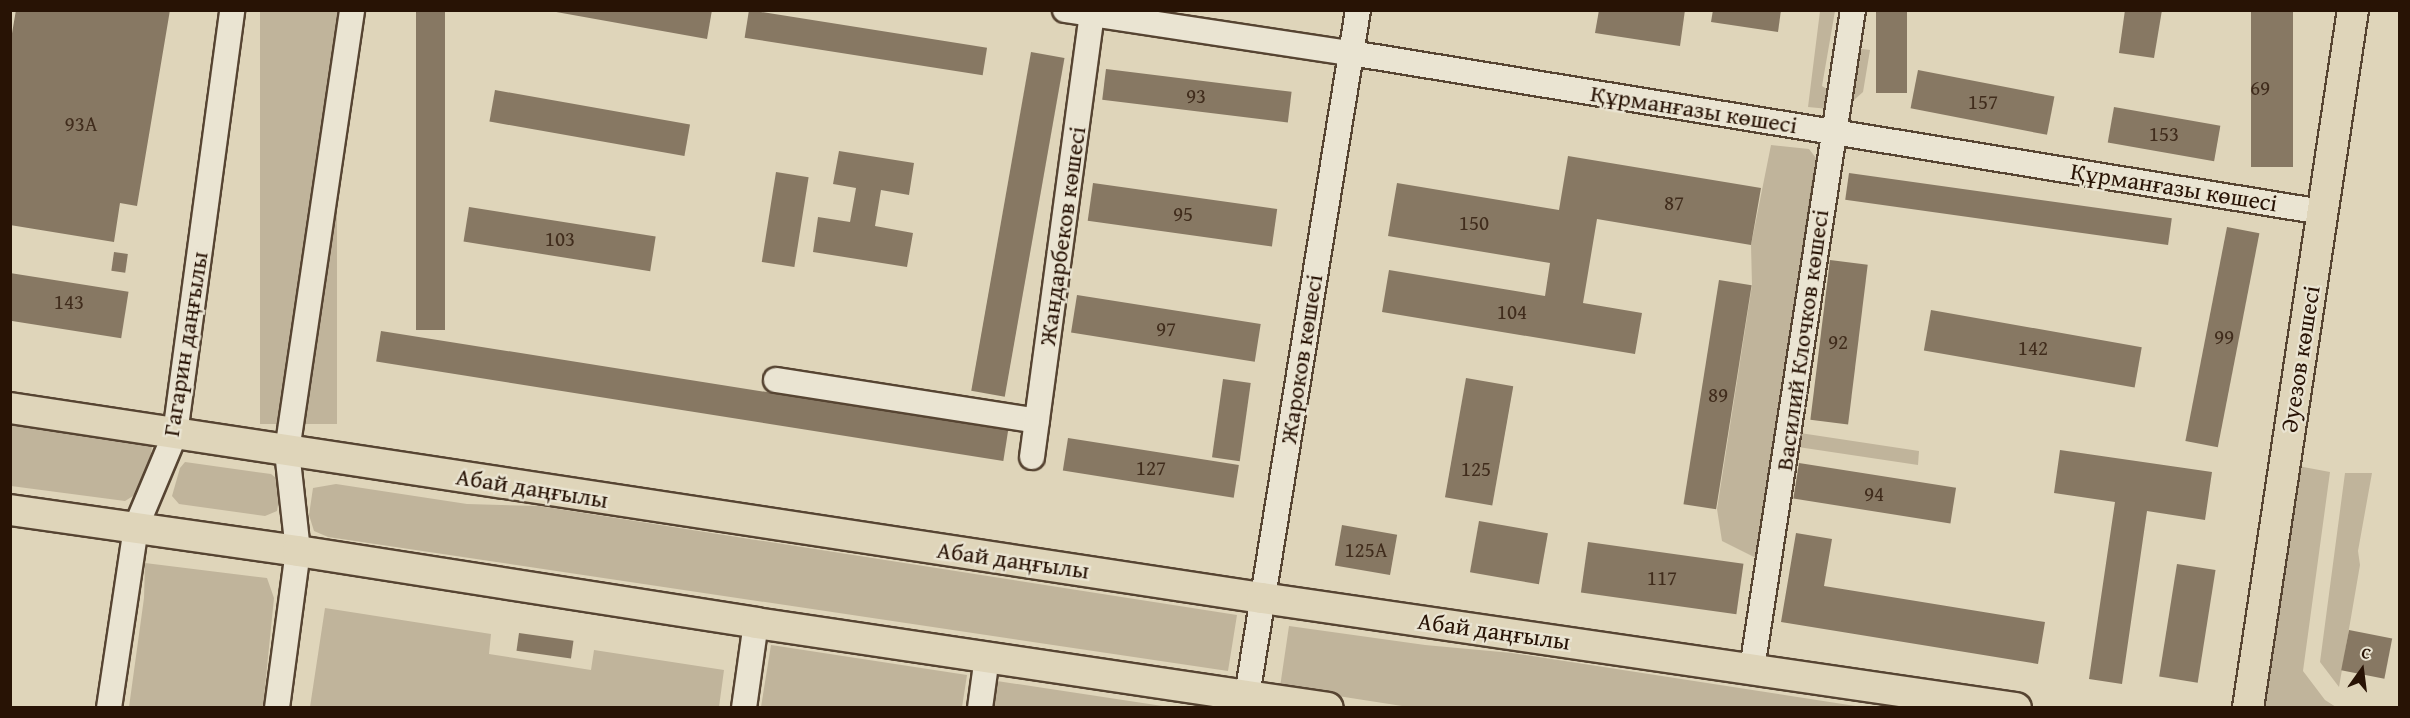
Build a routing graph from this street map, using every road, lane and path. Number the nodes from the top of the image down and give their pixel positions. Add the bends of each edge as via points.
1 (232, 10) edge
2 (352, 10) edge
3 (1065, 10) edge
4 (1358, 10) edge
5 (1853, 10) edge
6 (2353, 10) edge
7 (1092, 15) junction
8 (1351, 53) junction
9 (1833, 131) junction
10 (2322, 212) junction
11 (776, 380) dead end
12 (10, 408) edge
13 (1037, 421) junction
14 (175, 434) junction
15 (286, 451) junction
16 (1032, 457) dead end
17 (10, 510) edge
18 (136, 527) junction
19 (298, 551) junction
20 (1262, 598) junction
21 (756, 623) junction
22 (987, 657) junction
23 (1752, 669) junction
24 (1246, 702) edge
25 (109, 708) edge
26 (277, 708) edge
27 (744, 708) edge
28 (980, 708) edge
29 (1328, 708) edge
30 (2016, 708) edge
31 (2248, 708) edge

1 - 14 street, Гагарин даңғылы
2 - 15 street
3 - 7 street, Құрманғазы көшесі
4 - 8 street, Жароков көшесі
5 - 9 street, Василий Клочков көшесі
6 - 10 main road, Әуезов көшесі
7 - 8 street, Құрманғазы көшесі
7 - 13 street, Жандарбеков көшесі
8 - 9 street, Құрманғазы көшесі
8 - 20 street, Жароков көшесі
9 - 10 street, Құрманғазы көшесі
9 - 23 street, Василий Клочков көшесі
10 - 31 main road, Әуезов көшесі
11 - 13 street
12 - 14 main road, Абай даңғылы
13 - 16 street, Жандарбеков көшесі
14 - 15 main road, Абай даңғылы
14 - 18 street, Гагарин даңғылы
15 - 19 street
15 - 20 main road, Абай даңғылы
17 - 18 main road
18 - 19 main road
18 - 25 street, Гагарин даңғылы
19 - 21 main road
19 - 26 street
20 - 23 main road, Абай даңғылы
20 - 24 street, Жароков көшесі
21 - 22 main road
21 - 27 street
22 - 24 main road
22 - 28 street
23 - 30 main road, Абай даңғылы
24 - 29 main road

